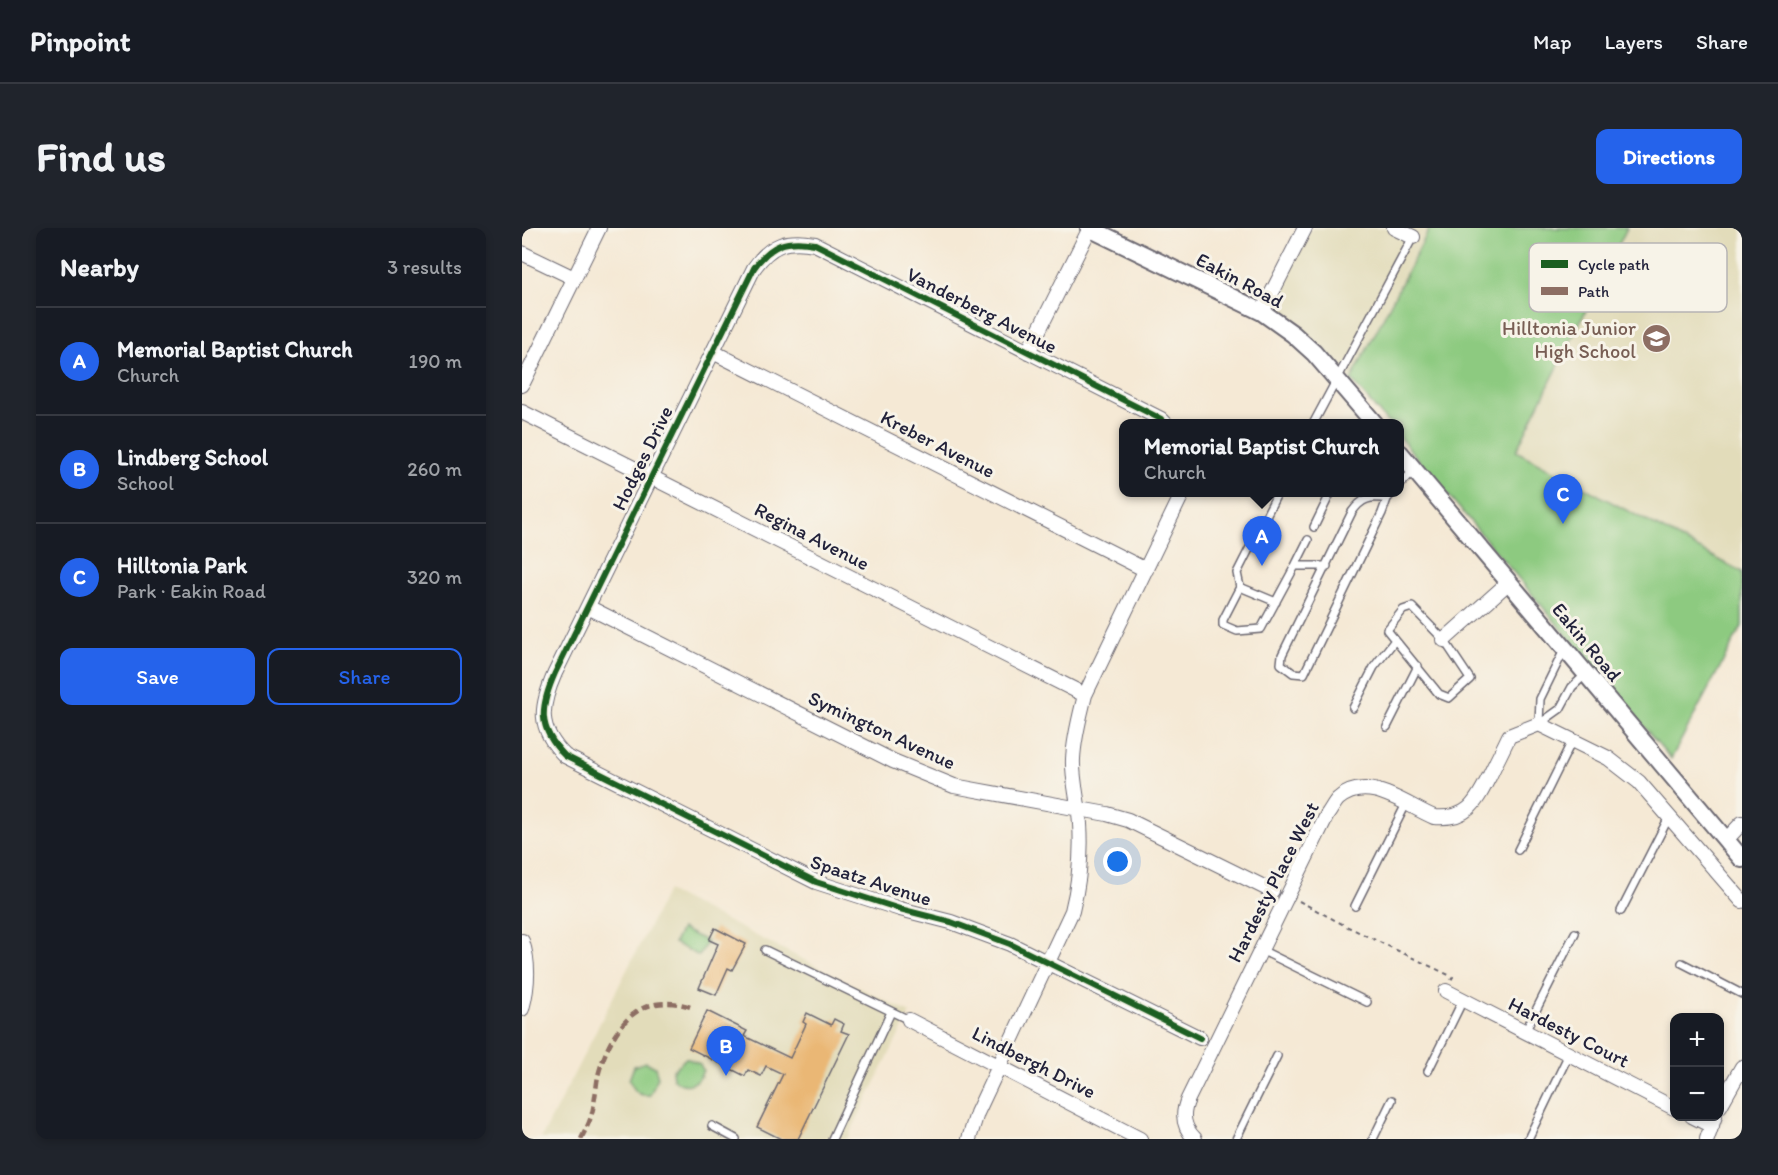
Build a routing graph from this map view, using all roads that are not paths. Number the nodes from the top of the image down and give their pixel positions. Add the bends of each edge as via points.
1 (598, 228) edge
2 (1090, 228) edge
3 (1304, 228) edge
4 (1394, 228) edge
5 (1413, 237) joint
6 (780, 245) joint
7 (522, 253) edge
8 (574, 278) junction
9 (1262, 312) junction
10 (713, 352) junction
11 (1028, 352) junction
12 (1336, 378) junction
13 (522, 385) edge
14 (522, 412) edge
15 (1161, 419) edge
16 (1315, 419) edge
17 (1367, 419) edge
18 (1404, 458) edge
19 (1414, 470) junction
20 (652, 477) junction
21 (1404, 481) edge
22 (1181, 497) edge
23 (1276, 497) edge
24 (1329, 497) edge
25 (1370, 497) edge
26 (1378, 497) edge
27 (1387, 499) joint
28 (1314, 527) dead end
29 (1308, 540) dead end
30 (1295, 566) junction
31 (1327, 566) junction
32 (1146, 570) junction
33 (1509, 582) junction
34 (1240, 588) junction
35 (1276, 602) junction
36 (588, 606) junction
37 (1395, 640) junction
38 (1444, 640) junction
39 (1565, 648) junction
40 (1418, 666) junction
41 (1586, 674) junction
42 (1085, 695) junction
43 (545, 696) joint
44 (1353, 708) dead end
45 (1539, 724) junction
46 (1387, 727) dead end
47 (1572, 741) junction
48 (1406, 804) junction
49 (1078, 808) junction
50 (1669, 817) junction
51 (1742, 823) edge
52 (1726, 840) junction
53 (1518, 850) dead end
54 (1742, 859) edge
55 (1272, 891) dead end
56 (1742, 901) edge
57 (1355, 906) dead end
58 (1621, 911) dead end
59 (1575, 933) dead end
60 (522, 940) edge
61 (765, 950) dead end
62 (1261, 950) junction
63 (1682, 963) dead end
64 (1048, 964) junction
65 (1446, 991) road end
66 (1742, 994) edge
67 (1463, 1000) junction
68 (1367, 1002) dead end
69 (522, 1009) edge
70 (891, 1012) junction
71 (909, 1020) joint
72 (1526, 1032) junction
73 (1200, 1038) dead end
74 (1569, 1054) junction
75 (1277, 1056) dead end
76 (999, 1066) junction
77 (1742, 1067) edge
78 (1428, 1071) dead end
79 (1724, 1098) edge
80 (1392, 1100) dead end
81 (1670, 1106) edge
82 (711, 1126) dead end
83 (736, 1139) edge
84 (832, 1139) edge
85 (969, 1139) edge
86 (1140, 1139) edge
87 (1195, 1139) edge
88 (1236, 1139) edge
89 (1373, 1139) edge
90 (1528, 1139) edge

1 - 8 street
2 - 9 street, Eakin Road
2 - 11 street
3 - 9 street
4 - 5 street
5 - 12 lane
6 - 10 street, Hodges Drive via 764,254 754,268
6 - 11 street, Vanderberg Avenue via 797,241 815,244
7 - 8 street
8 - 13 street
9 - 12 street, Eakin Road via 1303,342
10 - 20 street, Hodges Drive
10 - 32 street, Kreber Avenue
11 - 15 street, Vanderberg Avenue
12 - 16 lane
12 - 17 street, Eakin Road
14 - 20 street, Regina Avenue
18 - 19 street, Eakin Road
19 - 21 lane
19 - 33 street, Eakin Road
20 - 36 street, Hodges Drive
20 - 42 street, Regina Avenue
22 - 32 street
23 - 34 lane via 1238,573
24 - 28 lane
25 - 31 lane via 1360,501
26 - 27 lane
27 - 31 lane via 1304,674 1293,673 1281,664 1282,655
29 - 30 lane
30 - 31 lane
30 - 35 lane
32 - 42 street
33 - 38 street
33 - 39 street, Eakin Road
34 - 35 lane
34 - 35 lane via 1223,620 1229,630 1261,629
36 - 43 street, Hodges Drive
36 - 49 street, Symington Avenue via 913,770 954,786
37 - 38 lane via 1387,630 1403,610 1412,607
37 - 40 lane
37 - 44 lane via 1374,668
38 - 40 lane via 1470,679 1449,698 1439,694
39 - 41 street, Eakin Road
39 - 45 lane via 1540,699
40 - 46 lane
41 - 45 lane, Hardesty Place West via 1572,687 1560,709
41 - 52 street, Eakin Road
42 - 49 street via 1073,760
43 - 64 street, Spaatz Avenue via 543,719 551,740 565,756 816,882 951,922 1010,944
45 - 47 street
45 - 48 street, Hardesty Place West via 1509,736 1477,800 1462,813 1434,817
47 - 50 street via 1623,769
47 - 53 lane
48 - 57 lane
48 - 62 street, Hardesty Place West via 1366,789 1354,790 1338,799
49 - 55 street, Symington Avenue via 1148,828
49 - 64 street via 1078,888
50 - 56 street
50 - 58 lane
51 - 52 street
52 - 54 street, Eakin Road
59 - 72 lane
60 - 69 street via 527,981
61 - 70 lane
62 - 68 lane
62 - 87 street, Hardesty Place West via 1184,1109 1183,1120
63 - 66 lane
64 - 73 street, Spaatz Avenue
64 - 76 street
65 - 67 street, Hardesty Court
67 - 72 street, Hardesty Court
67 - 78 lane
70 - 71 lane
70 - 84 lane
71 - 76 street, Lindbergh Drive
72 - 74 street, Hardesty Court
74 - 81 street, Hardesty Court
74 - 90 lane
75 - 88 lane
76 - 85 street
76 - 86 street, Lindbergh Drive
77 - 79 street
80 - 89 lane
82 - 83 lane

